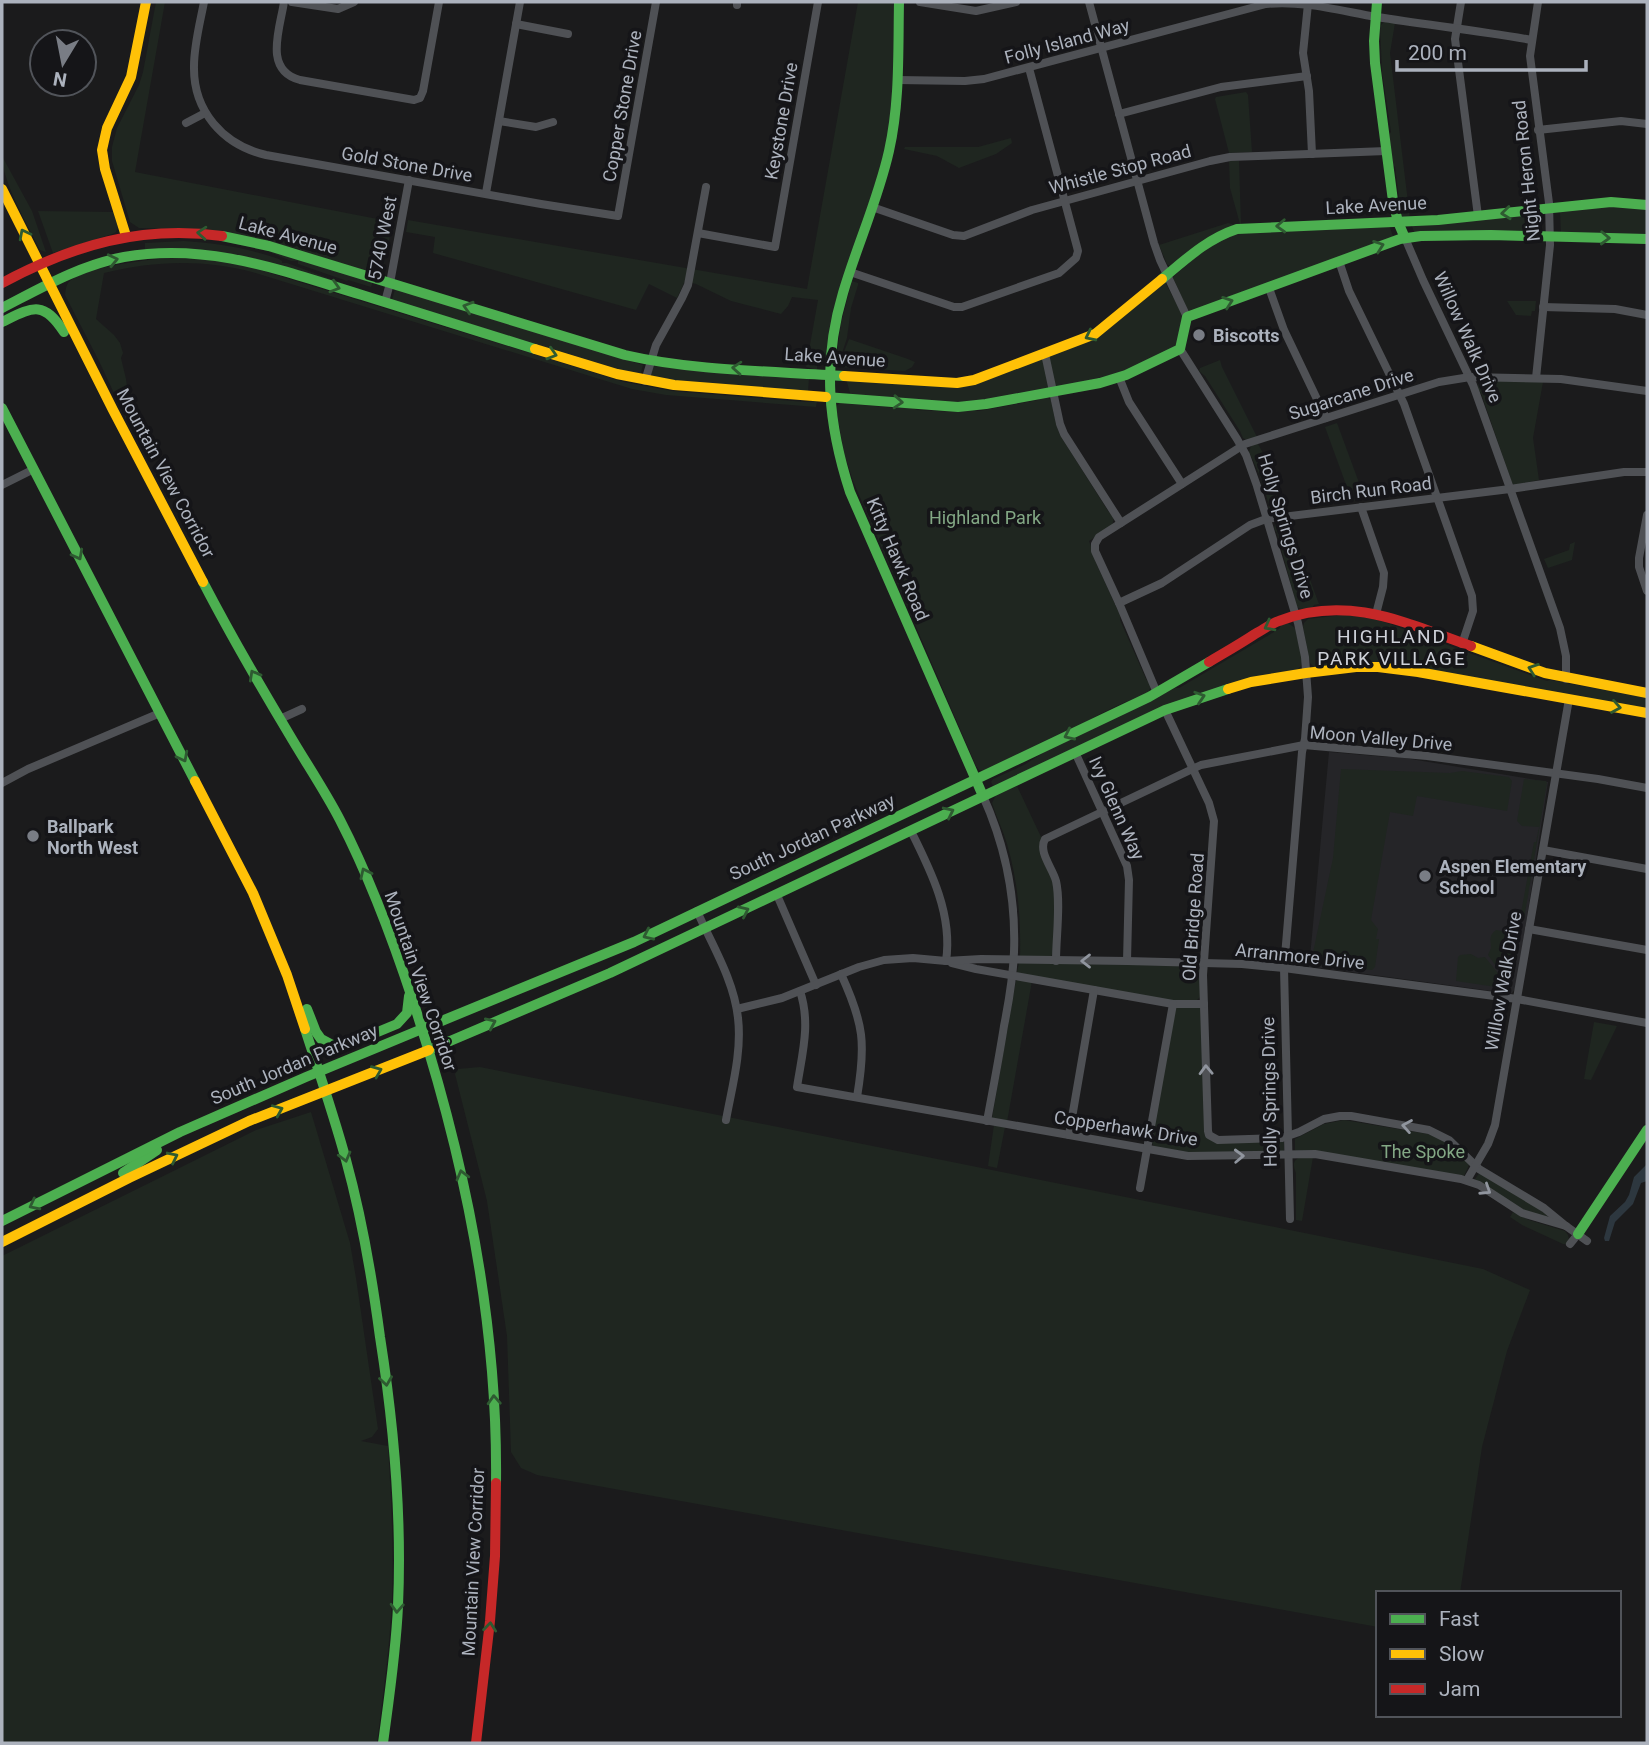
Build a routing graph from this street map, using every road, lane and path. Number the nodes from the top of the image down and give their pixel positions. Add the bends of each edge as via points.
1 (146, 2) edge
2 (204, 2) edge
3 (284, 2) edge
4 (292, 2) edge
5 (354, 2) edge
6 (439, 2) edge
7 (520, 2) edge
8 (656, 2) edge
9 (818, 2) edge
10 (899, 2) edge
11 (920, 2) edge
12 (1016, 2) edge
13 (1089, 2) edge
14 (1377, 2) edge
15 (1461, 2) edge
16 (1538, 2) edge
17 (1308, 4) junction
18 (1376, 17) junction
19 (516, 24) junction
20 (1456, 28) junction
21 (568, 34) dead end
22 (1531, 40) junction
23 (1102, 48) junction
24 (1029, 68) junction
25 (1307, 76) junction
26 (897, 80) junction
27 (205, 113) junction
28 (1119, 114) junction
29 (499, 121) junction
30 (553, 122) dead end
31 (186, 123) dead end
32 (1647, 124) edge
33 (1538, 130) junction
34 (1386, 151) junction
35 (1312, 154) junction
36 (409, 180) junction
37 (1137, 180) junction
38 (706, 187) dead end
39 (2, 189) edge
40 (486, 194) junction
41 (1065, 201) junction
42 (1647, 205) edge
43 (872, 207) junction
44 (1549, 209) junction
45 (618, 216) joint
46 (1478, 216) junction
47 (1398, 222) junction
48 (698, 233) junction
49 (126, 236) junction
50 (1550, 236) junction
51 (1405, 238) junction
52 (1647, 239) edge
53 (1339, 261) junction
54 (40, 264) junction
55 (850, 272) junction
56 (1167, 275) junction
57 (2, 283) edge
58 (390, 283) junction
59 (49, 284) junction
60 (1269, 288) junction
61 (385, 302) junction
62 (2, 307) edge
63 (1543, 307) junction
64 (1647, 315) edge
65 (1186, 317) junction
66 (2, 322) edge
67 (1180, 349) junction
68 (1045, 354) junction
69 (651, 361) junction
70 (830, 375) junction
71 (1119, 377) junction
72 (1470, 377) junction
73 (1536, 379) junction
74 (645, 380) junction
75 (1647, 391) edge
76 (1053, 392) junction
77 (2, 393) edge
78 (1399, 395) junction
79 (830, 397) junction
80 (2, 408) edge
81 (113, 410) junction
82 (1326, 418) junction
83 (1241, 446) junction
84 (33, 469) junction
85 (1647, 472) edge
86 (1182, 484) junction
87 (2, 485) edge
88 (1510, 489) junction
89 (1437, 498) junction
90 (1361, 507) junction
91 (1647, 515) edge
92 (1266, 519) junction
93 (1121, 523) junction
94 (67, 534) junction
95 (1644, 553) edge
96 (1647, 591) edge
97 (1119, 603) junction
98 (1377, 614) junction
99 (1295, 615) junction
100 (1462, 644) junction
101 (1307, 673) junction
102 (1566, 679) junction
103 (1157, 692) junction
104 (1647, 694) edge
105 (1569, 699) junction
106 (302, 709) dead end
107 (1165, 710) junction
108 (160, 713) junction
109 (1647, 713) edge
110 (280, 719) junction
111 (1304, 745) junction
112 (1075, 752) junction
113 (1193, 768) junction
114 (1556, 774) junction
115 (975, 779) junction
116 (2, 783) edge
117 (1647, 788) edge
118 (982, 796) junction
119 (1102, 811) junction
120 (911, 831) junction
121 (1543, 850) junction
122 (1647, 869) edge
123 (777, 895) junction
124 (697, 911) junction
125 (705, 929) junction
126 (1530, 929) junction
127 (1647, 950) edge
128 (1014, 960) junction
129 (946, 961) junction
130 (1056, 961) junction
131 (1126, 961) junction
132 (1203, 964) junction
133 (1284, 968) junction
134 (841, 974) junction
135 (287, 975) junction
136 (1013, 975) junction
137 (406, 978) junction
138 (816, 985) junction
139 (1094, 990) junction
140 (800, 991) junction
141 (1517, 999) junction
142 (1173, 1004) junction
143 (1204, 1004) junction
144 (737, 1009) junction
145 (1647, 1023) edge
146 (422, 1029) junction
147 (429, 1050) junction
148 (318, 1072) junction
149 (325, 1092) junction
150 (857, 1097) junction
151 (726, 1120) dead end
152 (988, 1121) junction
153 (1647, 1130) edge
154 (1069, 1135) junction
155 (1211, 1137) joint
156 (1288, 1137) junction
157 (1147, 1149) junction
158 (1288, 1154) junction
159 (1475, 1166) junction
160 (1467, 1180) junction
161 (102, 1181) junction
162 (1140, 1188) dead end
163 (1290, 1219) dead end
164 (2, 1221) edge
165 (1566, 1226) junction
166 (1582, 1238) junction
167 (2, 1242) edge
168 (1570, 1244) dead end
169 (383, 1743) edge
170 (476, 1743) edge

1 - 49 main road via 131,77 103,144 103,163
2 - 27 street, Gold Stone Drive via 194,70
3 - 6 street via 276,51 279,65 288,75 412,100 420,98 423,91
4 - 5 street via 338,9
7 - 19 street
8 - 45 street, Copper Stone Drive
9 - 48 street, Keystone Drive via 775,247
10 - 26 main road, Kitty Hawk Road
11 - 12 street via 976,11
13 - 23 street
14 - 18 main road, Willow Walk Drive
15 - 20 street
16 - 22 street, Night Heron Road
17 - 18 street, Folly Island Way
17 - 23 street, Folly Island Way via 1266,4
17 - 25 street via 1303,45
18 - 20 street, Folly Island Way
18 - 34 main road, Willow Walk Drive via 1374,63
19 - 21 street
19 - 29 street
20 - 22 street, Folly Island Way
20 - 46 street
22 - 33 street, Night Heron Road
23 - 24 street, Folly Island Way
23 - 28 street
24 - 26 street, Folly Island Way via 978,80
24 - 41 street
25 - 28 street via 1221,88
25 - 35 street
26 - 43 main road, Kitty Hawk Road via 890,148
27 - 31 street
27 - 36 street, Gold Stone Drive via 227,138 249,150
28 - 37 street
29 - 30 street via 536,127
29 - 40 street
32 - 33 street via 1621,121
33 - 44 street, Night Heron Road
34 - 35 street, Whistle Stop Road
34 - 47 main road, Willow Walk Drive
35 - 37 street, Whistle Stop Road via 1230,157
36 - 40 street, Gold Stone Drive
36 - 58 street, 5740 West
37 - 41 street, Whistle Stop Road
37 - 56 street
38 - 48 street
54 -> 39 main road, Mountain View Corridor
40 - 45 street, Gold Stone Drive
41 - 43 street, Whistle Stop Road via 959,236
41 - 55 street via 1078,251 1074,261 1056,274 967,307 954,307
42 - 44 main road, Lake Avenue via 1611,202
43 - 55 main road, Kitty Hawk Road
44 -> 46 main road, Lake Avenue
44 - 50 street, Night Heron Road
46 - 47 main road, Lake Avenue
47 - 51 main road, Willow Walk Drive
47 -> 56 main road, Lake Avenue via 1237,229 1209,241
48 - 69 street via 685,292
49 - 54 main road, Lake Avenue via 80,247
58 -> 49 main road, Lake Avenue via 235,237 177,232
50 - 51 main road, Lake Avenue
50 -> 52 main road, Lake Avenue
50 - 63 street, Night Heron Road
53 -> 51 main road, Lake Avenue
51 - 72 street, Willow Walk Drive
53 - 60 main road, Lake Avenue
53 - 78 street
54 - 57 main road, Lake Avenue
54 - 59 main road, Mountain View Corridor
55 - 70 main road, Kitty Hawk Road via 835,322
56 - 65 street
56 -> 68 main road, Lake Avenue via 1100,330
58 - 61 street, 5740 West
69 -> 58 main road, Lake Avenue
59 -> 61 main road, Lake Avenue via 108,261 146,254 212,253
59 - 62 main road, Lake Avenue
59 - 81 main road, Mountain View Corridor
65 -> 60 main road, Lake Avenue
60 - 82 street
61 -> 74 main road, Lake Avenue
63 - 64 street via 1615,309
63 - 73 street, Night Heron Road
65 - 67 main road
66 - 81 main road via 30,309 51,314
67 - 71 main road, Lake Avenue
67 - 83 street, Holly Springs Drive
68 - 70 main road, Lake Avenue via 963,382
68 - 76 street
70 -> 69 main road, Lake Avenue
69 - 74 street
70 - 79 main road, Kitty Hawk Road
71 - 76 main road, Lake Avenue
71 - 86 street via 1129,402
72 - 73 street, Sugarcane Drive
72 - 78 street, Sugarcane Drive
72 - 88 street, Willow Walk Drive
73 - 75 street, Sugarcane Drive
74 - 79 main road, Lake Avenue
79 -> 76 main road, Lake Avenue via 966,407
76 - 93 street via 1064,434
77 - 94 main road via 46,480
78 - 82 street, Sugarcane Drive
78 - 89 street
79 - 115 main road, Kitty Hawk Road via 838,453 850,492
80 - 84 main road
110 -> 81 main road, Mountain View Corridor
82 - 83 street, Sugarcane Drive
83 - 86 street, Sugarcane Drive
83 - 92 street, Holly Springs Drive
84 - 87 street
84 - 94 main road
85 - 88 street, Birch Run Road
86 - 93 street, Sugarcane Drive
88 - 89 street, Birch Run Road
88 - 102 street, Willow Walk Drive via 1560,628
89 - 90 street, Birch Run Road
89 - 100 street via 1473,600
90 - 92 street, Birch Run Road
90 - 98 street via 1384,573
91 - 95 street
92 - 97 street, Birch Run Road via 1162,583
92 - 99 street, Holly Springs Drive
93 - 97 street, Sugarcane Drive via 1095,544
94 -> 108 main road
95 - 96 street via 1639,567
97 - 103 street
98 - 99 main road, South Jordan Parkway via 1338,609
98 - 100 main road, South Jordan Parkway
99 - 101 street, Holly Springs Drive
99 -> 103 main road, South Jordan Parkway via 1269,625
102 -> 100 main road, South Jordan Parkway
101 - 105 main road, South Jordan Parkway via 1378,667
107 -> 101 main road, South Jordan Parkway via 1251,682
101 - 111 street, Holly Springs Drive
102 - 104 main road, South Jordan Parkway
103 -> 115 main road, South Jordan Parkway
105 -> 109 main road, South Jordan Parkway
105 - 114 street, Willow Walk Drive
106 - 110 street
107 - 112 main road, South Jordan Parkway
107 - 113 street, Old Bridge Road
108 - 116 street
108 -> 135 main road via 253,893
137 -> 110 main road, Mountain View Corridor via 376,897 340,820
111 - 113 street, Moon Valley Drive
111 - 114 street, Moon Valley Drive
111 - 133 street, Holly Springs Drive
112 - 118 main road, South Jordan Parkway
112 - 119 street, Ivy Glenn Way
113 - 119 street, Moon Valley Drive
113 - 132 street, Old Bridge Road via 1215,826
114 - 117 street, Moon Valley Drive
114 - 121 street, Willow Walk Drive
115 - 118 main road, Kitty Hawk Road
115 - 124 main road, South Jordan Parkway
120 -> 118 main road, South Jordan Parkway
118 - 128 street, Kitty Hawk Road via 1007,867
119 - 130 street, Moon Valley Drive via 1043,843 1057,887
119 - 131 street, Ivy Glenn Way via 1129,873
120 - 123 main road, South Jordan Parkway
120 - 129 street via 942,907
121 - 122 street
121 - 126 street, Willow Walk Drive
125 -> 123 main road, South Jordan Parkway
123 - 138 street
124 - 125 street
124 -> 146 main road, South Jordan Parkway
125 - 144 street
147 -> 125 main road, South Jordan Parkway
126 - 127 street
126 - 141 street, Willow Walk Drive
128 - 129 street, Arranmore Drive
128 - 130 street, Arranmore Drive
128 - 136 street, Kitty Hawk Road
129 - 134 street, Arranmore Drive via 884,960
129 - 136 street, Arranmore Drive
131 -> 130 street, Arranmore Drive
131 - 132 street, Arranmore Drive
132 - 133 street, Arranmore Drive
132 - 143 street, Old Bridge Road
133 - 141 street, Arranmore Drive
133 - 156 street, Holly Springs Drive
134 - 138 street, Arranmore Drive
134 - 150 street via 862,1031
135 - 137 main road via 318,1036 339,1046 403,1020 409,1000
135 - 148 main road
136 - 139 street, Arranmore Drive
136 - 152 street, Kitty Hawk Road
137 - 146 main road, Mountain View Corridor
138 - 140 street, Arranmore Drive
139 - 142 street, Arranmore Drive
139 - 154 street
140 - 144 street, Arranmore Drive
140 - 150 street, Copperhawk Drive via 806,1028 797,1087
141 - 145 street, Arranmore Drive
141 - 159 street, Willow Walk Drive via 1495,1125
142 - 143 street, Arranmore Drive
142 - 157 street
155 -> 143 street, Old Bridge Road
144 - 151 street via 738,1049
146 - 147 main road, Mountain View Corridor
146 - 148 main road, South Jordan Parkway
149 -> 147 main road, South Jordan Parkway
170 -> 147 main road, Mountain View Corridor via 495,1556 493,1391 486,1314 465,1188
148 - 149 main road
148 - 161 main road, South Jordan Parkway via 180,1132
161 -> 149 main road, South Jordan Parkway
149 -> 169 main road via 346,1159 371,1273 395,1457 398,1607
150 - 152 street, Copperhawk Drive
152 - 154 street, Copperhawk Drive
153 - 166 main road
154 - 157 street, Copperhawk Drive
155 - 156 street, Copperhawk Drive
156 - 158 street, Holly Springs Drive
159 -> 156 street, Copperhawk Drive via 1434,1132 1351,1116 1324,1119
157 -> 158 street, Copperhawk Drive via 1194,1157
157 - 162 street
158 - 160 street, Copperhawk Drive via 1321,1154
158 - 163 street, Holly Springs Drive
159 - 160 street, Willow Walk Drive
159 - 165 street, Copperhawk Drive
160 -> 165 street, Copperhawk Drive via 1522,1213
161 -> 164 main road, South Jordan Parkway
161 - 167 main road, South Jordan Parkway
165 - 166 street, Copperhawk Drive
166 - 168 street

